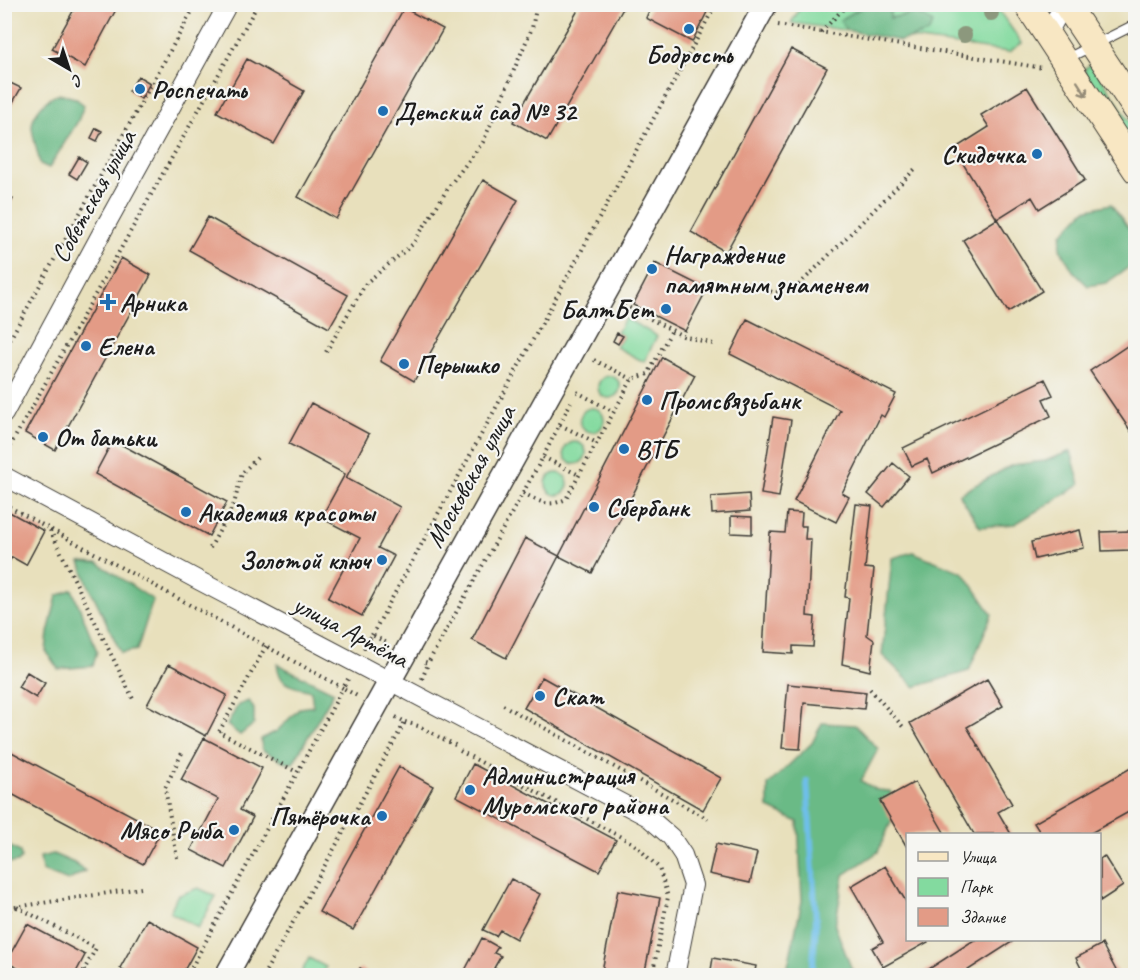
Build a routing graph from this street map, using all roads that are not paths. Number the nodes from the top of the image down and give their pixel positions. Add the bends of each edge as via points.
1 (228, 4) edge
2 (765, 4) edge
3 (1028, 4) edge
4 (1065, 4) edge
5 (1136, 24) edge
6 (1047, 35) junction
7 (1093, 45) junction
8 (1054, 64) junction
9 (1136, 109) edge
10 (1136, 170) edge
11 (4, 414) edge
12 (4, 476) edge
13 (389, 680) junction
14 (226, 975) edge
15 (675, 975) edge

1 - 11 street, Советская улица
2 - 13 street, Московская улица
3 - 6 main road
4 - 6 street
4 - 7 main road
5 - 7 lane
6 - 8 main road
7 - 8 lane
7 - 9 main road
8 -> 10 main road
12 - 13 street, улица Артёма
13 - 14 street, Московская улица
13 - 15 street, улица Артёма via 648,816 671,837 683,855 693,885

